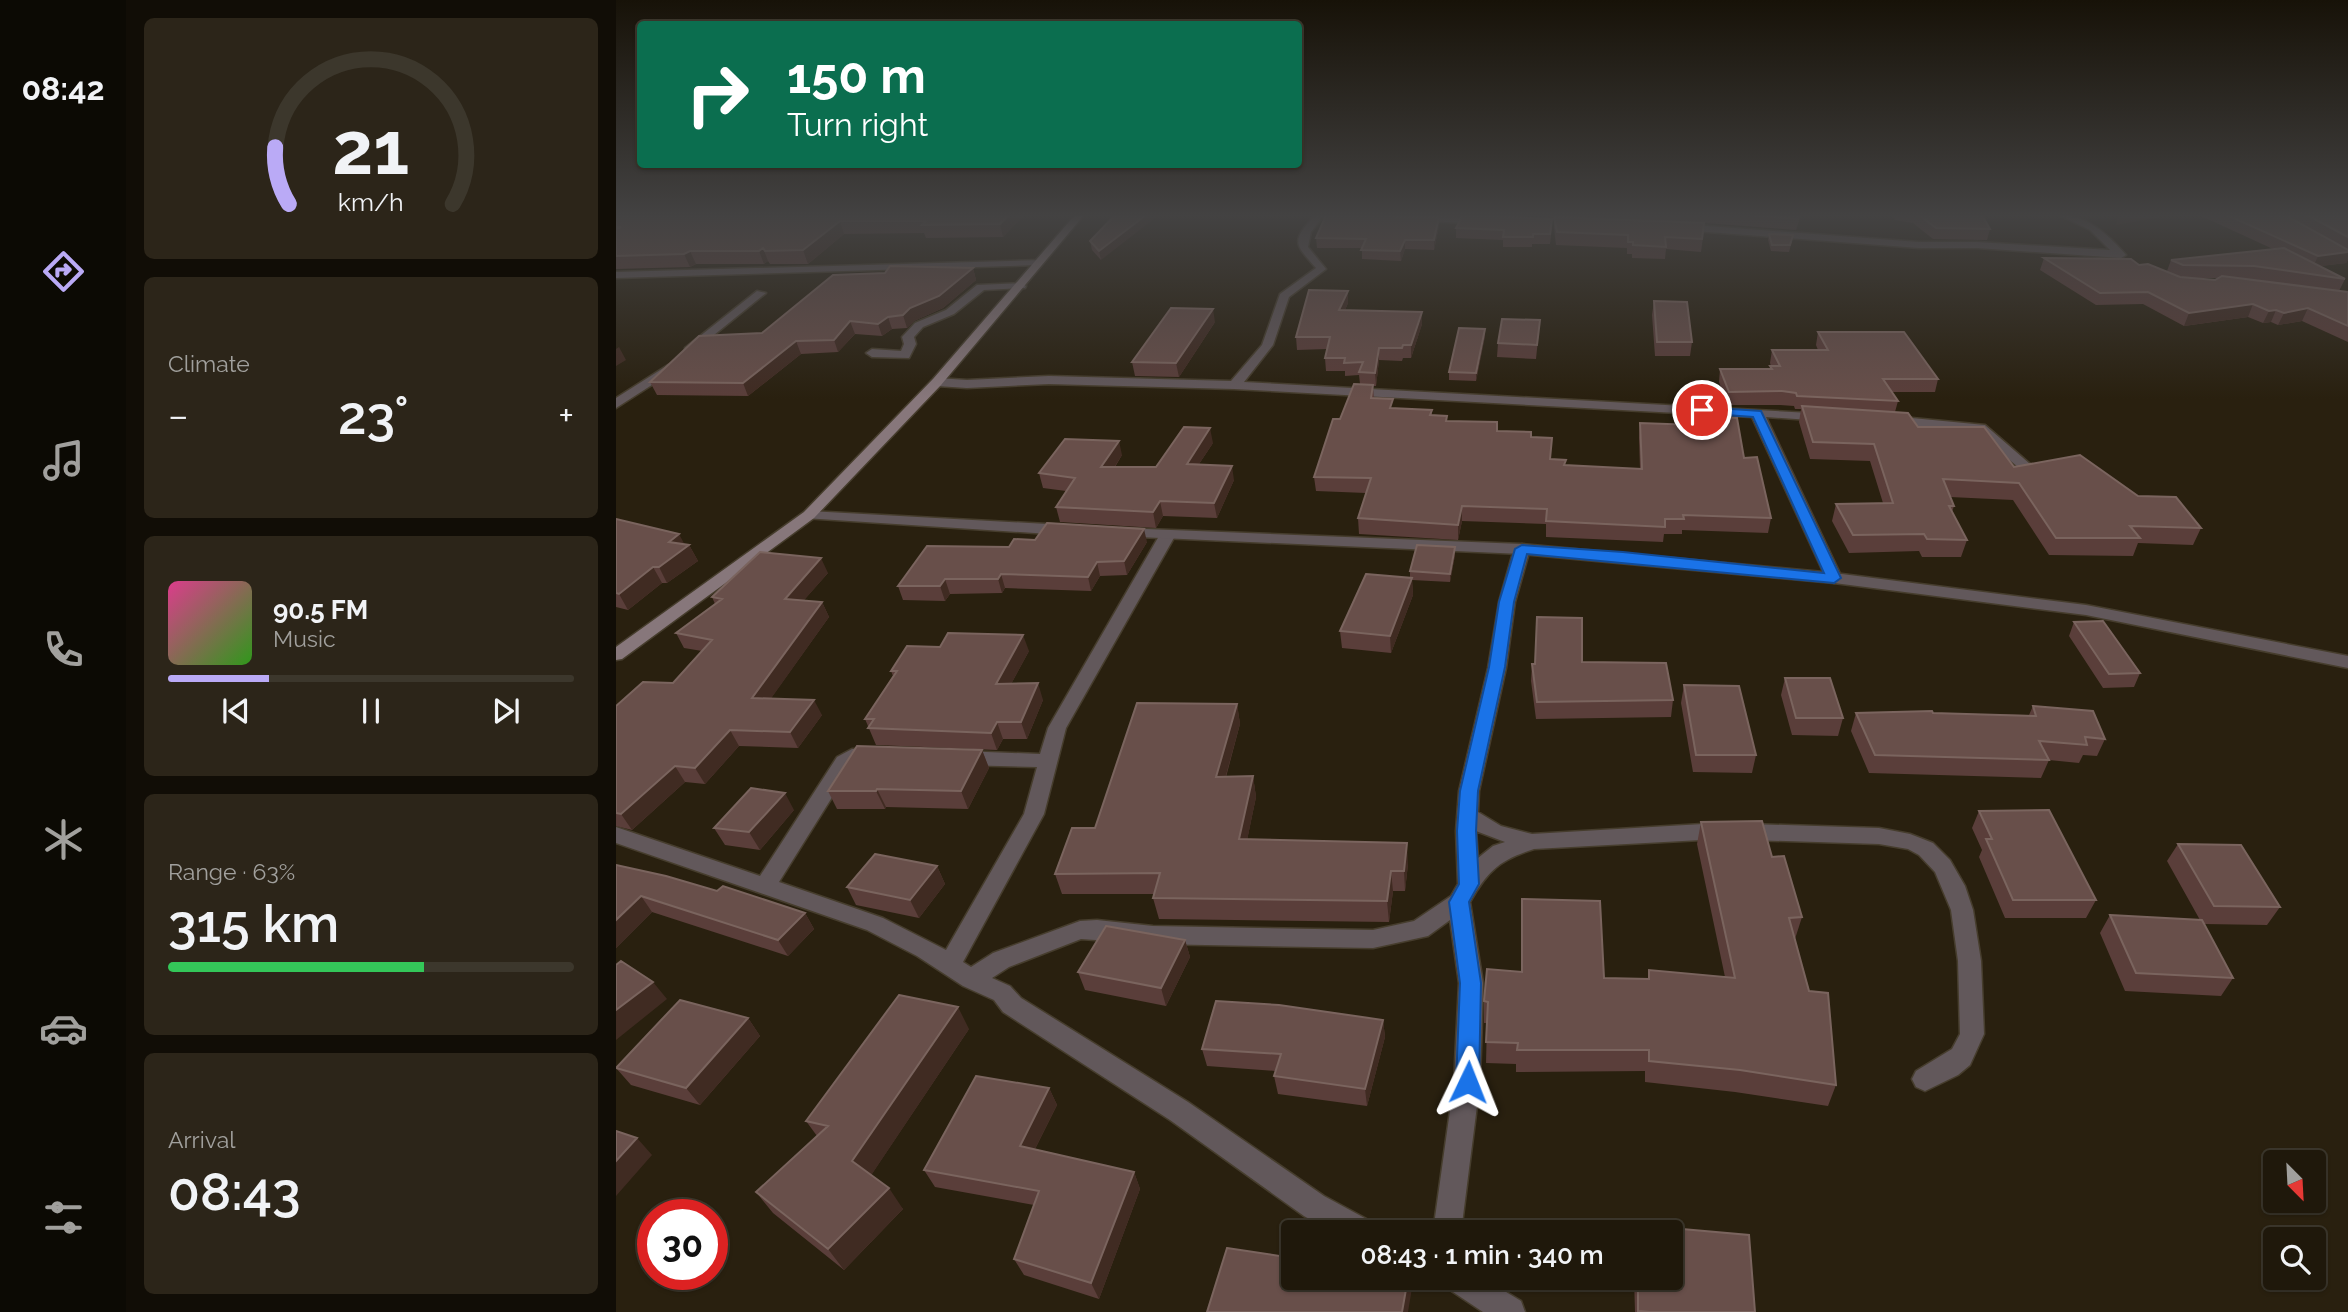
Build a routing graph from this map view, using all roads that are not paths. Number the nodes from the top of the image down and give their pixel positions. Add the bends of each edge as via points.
1 (1028, 276) edge
2 (1311, 276) edge
3 (1021, 286) junction
4 (761, 293) dead end
5 (872, 354) dead end
6 (937, 382) junction
7 (1234, 386) junction
8 (616, 404) edge
9 (1757, 414) junction
10 (1833, 417) edge
11 (1872, 419) edge
12 (2023, 464) edge
13 (809, 514) junction
14 (1167, 536) junction
15 (1522, 549) junction
16 (1834, 578) junction
17 (616, 655) edge
18 (2348, 662) edge
19 (890, 755) edge
20 (942, 757) edge
21 (1048, 761) junction
22 (1468, 816) junction
23 (616, 835) edge
24 (1534, 841) junction
25 (765, 885) junction
26 (1464, 893) junction
27 (950, 964) junction
28 (971, 979) junction
29 (1925, 1079) dead end
30 (1335, 1220) edge
31 (1449, 1220) edge
32 (1476, 1290) edge
33 (1510, 1312) edge

1 - 3 main road
2 - 7 street via 1284,296 1266,352
3 - 5 street via 981,287 950,312 919,325 908,337 905,355
3 - 6 main road
4 - 8 street via 657,378
6 - 7 street via 1049,380
6 - 13 main road
7 - 9 street
9 - 10 street
9 - 16 street
11 - 12 street via 1980,428
13 - 14 street
13 - 17 main road
14 - 15 street
14 - 21 street via 1057,728
15 - 16 street
15 - 22 street via 1507,602
16 - 18 street via 2086,610
19 - 25 street via 863,754 844,762
20 - 21 street
21 - 27 street via 1034,814
22 - 24 street via 1495,832
22 - 26 street
23 - 25 street
24 - 26 street via 1500,852
24 - 29 street via 1720,831 1879,836 1925,848 1953,881 1964,906 1972,1034 1970,1048 1960,1061
25 - 27 street via 875,924
26 - 28 street via 1420,929 1373,939 1080,930 1001,960
26 - 31 street via 1471,983 1468,1082
27 - 28 street
28 - 30 street via 1002,993 1012,1005 1180,1111
32 - 33 street

